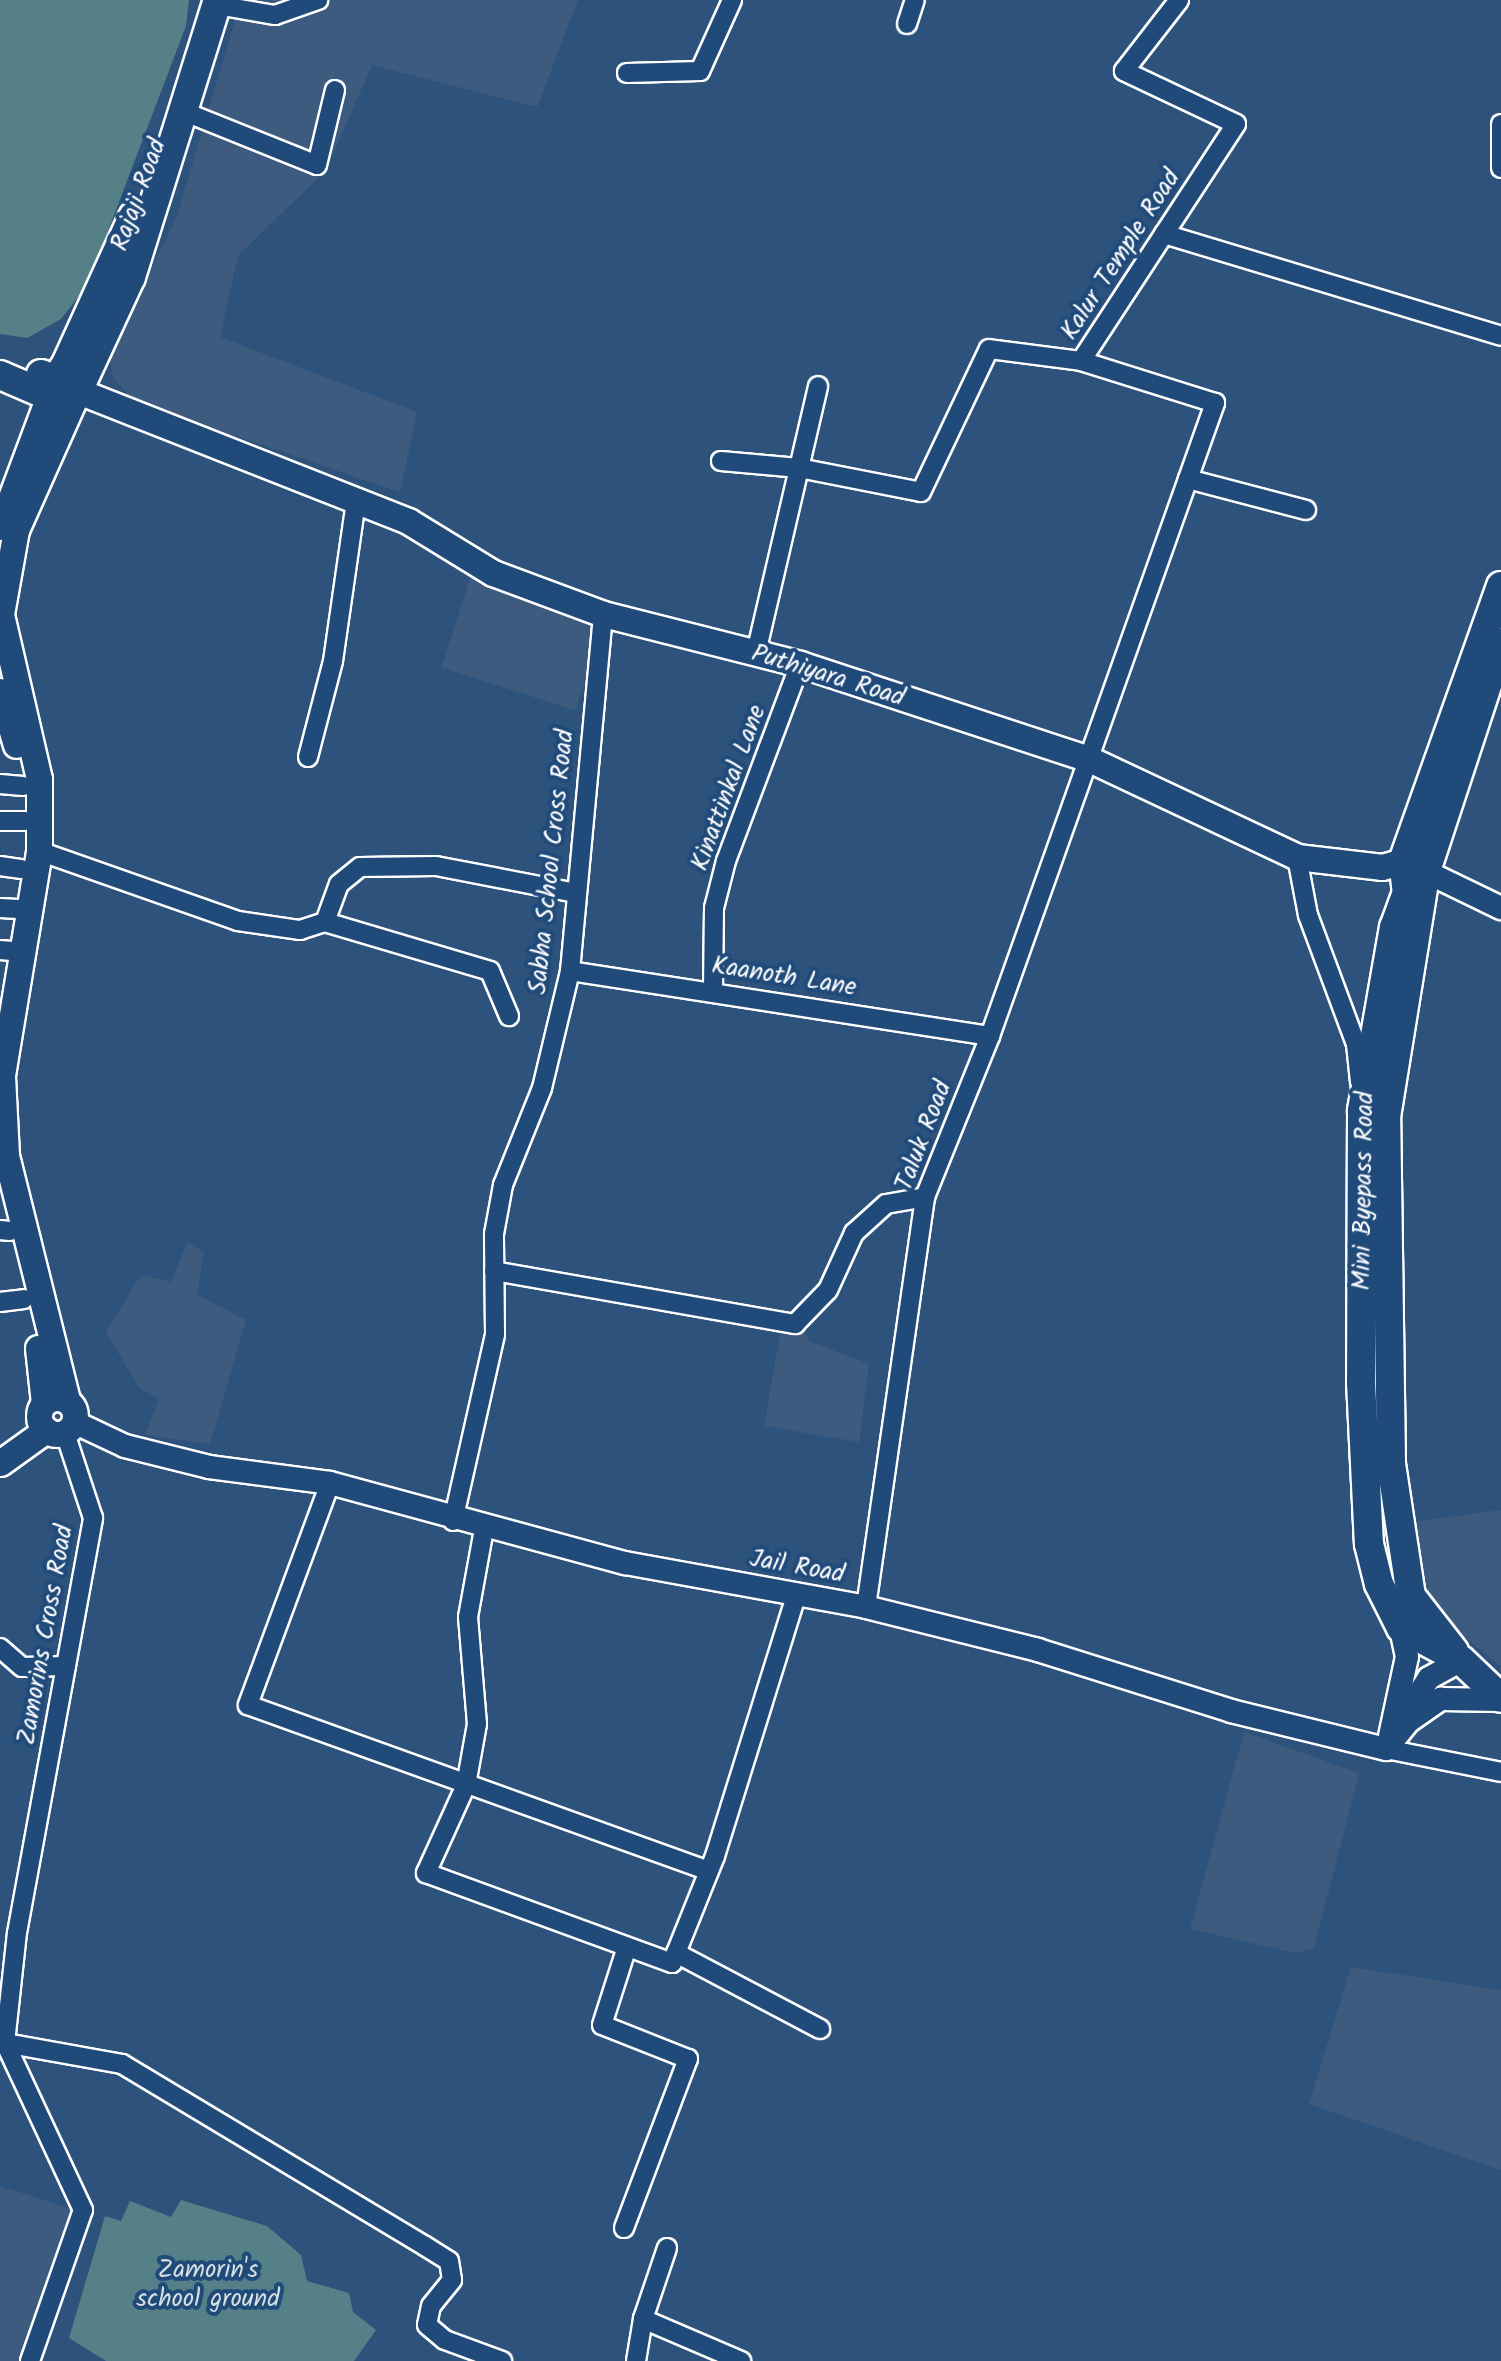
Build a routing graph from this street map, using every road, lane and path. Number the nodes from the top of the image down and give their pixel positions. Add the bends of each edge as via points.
1 (318, 0) edge
2 (732, 0) edge
3 (915, 0) edge
4 (1179, 0) edge
5 (211, 2) edge
6 (907, 24) dead end
7 (626, 73) dead end
8 (336, 90) dead end
9 (185, 112) junction
10 (1501, 124) edge
11 (1501, 168) edge
12 (1164, 234) junction
13 (1501, 336) edge
14 (0, 358) edge
15 (1082, 360) junction
16 (0, 375) edge
17 (818, 386) dead end
18 (63, 393) junction
19 (720, 461) dead end
20 (799, 468) junction
21 (1188, 478) junction
22 (356, 502) junction
23 (1306, 510) dead end
24 (0, 527) edge
25 (1501, 586) edge
26 (603, 614) junction
27 (1501, 643) edge
28 (756, 653) junction
29 (800, 664) junction
30 (0, 691) edge
31 (308, 758) dead end
32 (1089, 759) junction
33 (18, 806) edge
34 (1297, 857) junction
35 (20, 862) edge
36 (1414, 866) junction
37 (576, 892) junction
38 (1501, 908) edge
39 (9, 909) edge
40 (325, 922) junction
41 (6, 950) edge
42 (570, 970) junction
43 (713, 990) junction
44 (510, 1016) dead end
45 (0, 1017) edge
46 (990, 1036) junction
47 (1362, 1111) junction
48 (0, 1172) edge
49 (925, 1197) junction
50 (5, 1230) edge
51 (494, 1271) junction
52 (12, 1301) edge
53 (59, 1418) junction
54 (0, 1463) edge
55 (330, 1483) junction
56 (453, 1521) junction
57 (484, 1529) junction
58 (796, 1596) junction
59 (866, 1608) junction
60 (1401, 1628) junction
61 (0, 1648) edge
62 (1461, 1660) junction
63 (66, 1666) junction
64 (1501, 1699) edge
65 (1386, 1749) junction
66 (1501, 1772) edge
67 (466, 1786) junction
68 (707, 1870) junction
69 (626, 1950) junction
70 (676, 1953) junction
71 (820, 2028) dead end
72 (4, 2043) junction
73 (624, 2228) dead end
74 (668, 2248) dead end
75 (643, 2319) junction
76 (30, 2361) edge
77 (502, 2361) edge
78 (636, 2361) edge
79 (740, 2361) edge

1 - 5 street via 275,15
2 - 7 street via 700,71
3 - 6 street
4 - 12 street, Kalur Temple Road via 1124,71 1236,124
5 - 9 main road
5 - 18 main road, Rajaji Road
8 - 9 street via 316,165
9 - 18 main road via 130,276
10 - 11 street
12 - 13 street
12 - 15 street, Kalur Temple Road
14 - 18 main road
15 - 20 street via 989,349 921,492
15 - 21 street, Kalur Temple Road via 1215,404
16 - 18 main road
17 - 20 street
18 - 22 main road, Puthiyara Road
18 - 24 main road
18 - 33 main road via 4,575 1,614 36,761
19 - 20 street
20 - 28 street
21 - 23 street
21 - 32 street, Kalur Temple Road
22 - 26 main road, Puthiyara Road via 408,520 494,574
22 - 31 street via 332,661
25 - 36 main road, Mini Byepass Road
26 - 28 main road, Puthiyara Road
26 - 37 street, Sabha School Cross Road
27 - 36 main road
28 - 29 main road, Puthiyara Road
29 - 32 main road, Puthiyara Road
29 - 43 street, Kinattinkal Lane via 726,861 714,908
30 - 33 main road
32 - 34 main road, Puthiyara Road
32 - 46 street, Taluk Road
33 - 35 main road
34 - 36 main road, Puthiyara Road
34 - 47 street via 1308,915 1356,1044
35 - 39 main road
35 - 40 street via 238,921 300,930
35 - 53 main road via 2,1075 6,1155
36 - 38 street
36 - 47 main road, Mini Byepass Road via 1394,927
36 - 62 main road via 1386,1117 1392,1463 1410,1596
37 - 40 street via 436,866 360,867 339,884
37 - 42 street, Sabha School Cross Road
39 - 41 main road
40 - 44 street via 490,971
41 - 45 main road
42 - 43 street, Kaanoth Lane
42 - 51 street, Sabha School Cross Road via 542,1088 503,1185
43 - 46 street, Kaanoth Lane
46 - 49 street, Taluk Road
47 - 60 main road, Mini Byepass Road via 1361,1382 1370,1544 1379,1584
48 - 50 main road
49 - 51 street via 886,1204 854,1233 828,1290 795,1324
49 - 59 street, Taluk Road
50 - 52 main road
51 - 56 street, Sabha School Cross Road via 494,1334
52 - 53 main road via 39,1350
53 - 54 main road
53 - 55 street, Jail Road via 125,1446 209,1467
53 - 63 street, Zamorins Cross Road via 93,1518
55 - 56 street, Jail Road
55 - 67 street via 248,1704
56 - 57 street, Jail Road
57 - 58 street, Jail Road
57 - 67 street via 468,1618 478,1710
58 - 59 street, Jail Road
58 - 68 street
59 - 65 street, Jail Road
60 - 62 main road
60 - 65 street via 1407,1657
61 - 63 street via 22,1667
62 - 64 main road
62 - 65 street via 1428,1678
63 - 72 street, Zamorins Cross Road via 17,1933
64 - 65 street via 1442,1699 1409,1720
65 - 66 street
67 - 68 street
67 - 69 street via 426,1873
68 - 70 street
69 - 70 street via 672,1964
69 - 73 street via 602,2025 688,2059
70 - 71 street
72 - 76 street via 83,2210
72 - 77 street via 122,2064 449,2261 452,2280 430,2306 427,2325 445,2340
74 - 75 street
75 - 78 street
75 - 79 street

